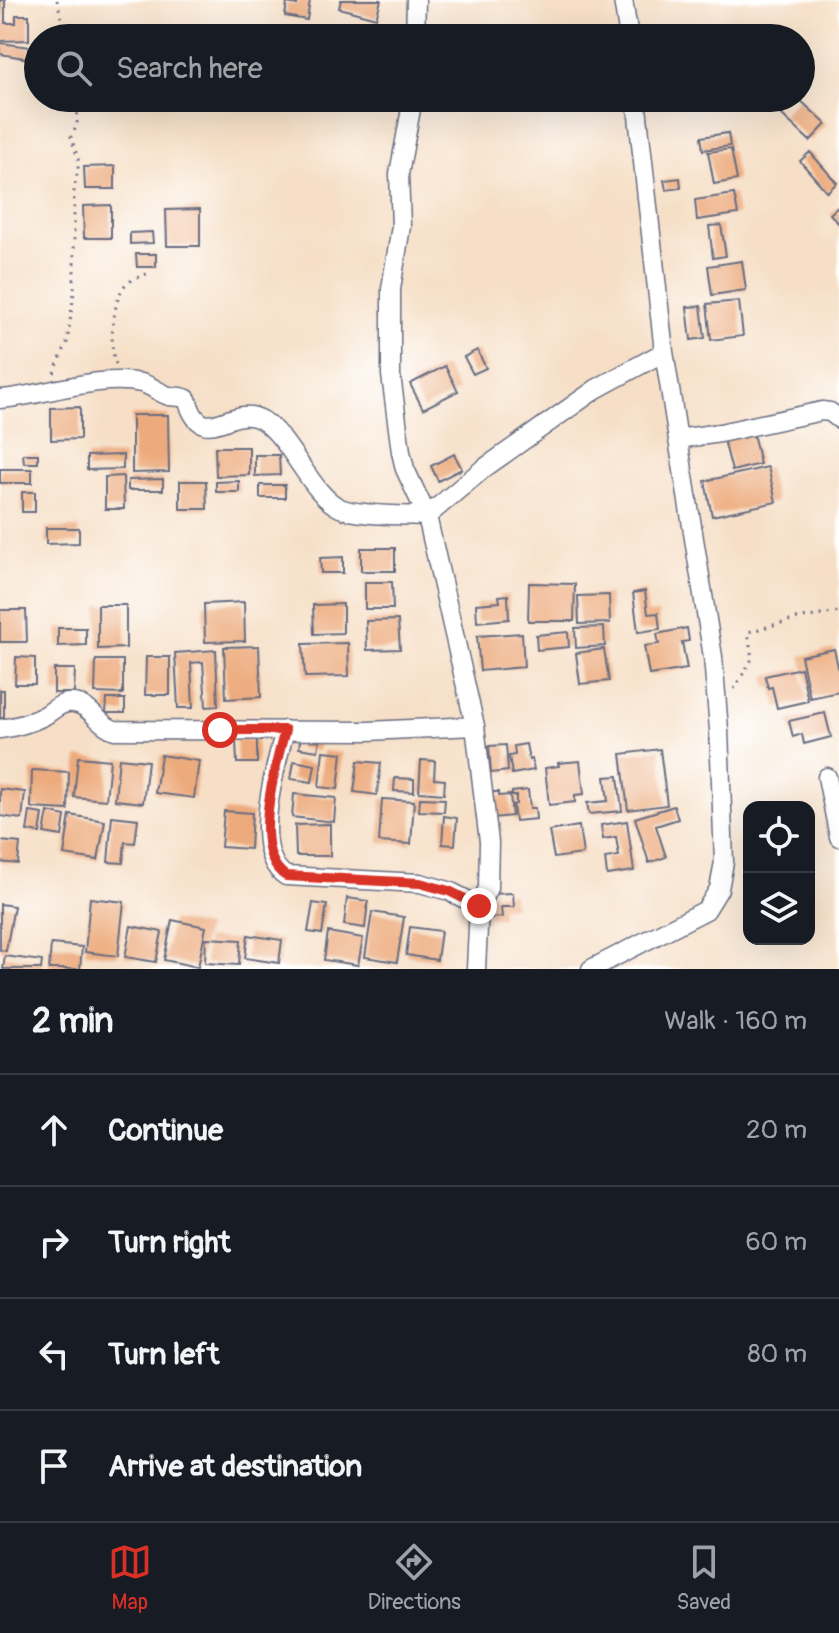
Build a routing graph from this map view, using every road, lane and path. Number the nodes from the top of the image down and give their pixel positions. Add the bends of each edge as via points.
1 (57, 0) edge
2 (416, 0) edge
3 (623, 0) edge
4 (63, 24) edge
5 (415, 24) edge
6 (627, 24) edge
7 (77, 112) edge
8 (410, 112) edge
9 (638, 112) edge
10 (149, 273) dead end
11 (664, 352) junction
12 (125, 381) junction
13 (48, 392) junction
14 (0, 399) edge
15 (839, 419) edge
16 (678, 439) junction
17 (427, 516) junction
18 (839, 612) edge
19 (730, 700) dead end
20 (475, 726) junction
21 (0, 729) edge
22 (285, 730) junction
23 (827, 777) dead end
24 (839, 837) edge
25 (479, 906) junction
26 (476, 969) edge
27 (591, 969) edge

1 - 4 path
2 - 5 street
3 - 6 street
7 - 13 path via 71,137 79,162 72,322
8 - 17 street via 399,174 401,226 391,289 391,375 405,469
9 - 11 street
10 - 12 path via 129,282 118,302 111,349
11 - 16 street
11 - 17 street via 596,389
12 - 13 street
12 - 17 street via 187,399 191,416 199,423 260,419 340,508
13 - 14 street
15 - 16 street via 822,411
16 - 27 street via 713,657 724,862 719,889 706,910
17 - 20 street
18 - 19 path via 748,632 752,659
20 - 22 street
20 - 25 street via 489,842 488,888
21 - 22 street via 20,726 72,702 115,730
22 - 25 street via 267,833 279,871 286,876 420,883
23 - 24 street
25 - 26 street

